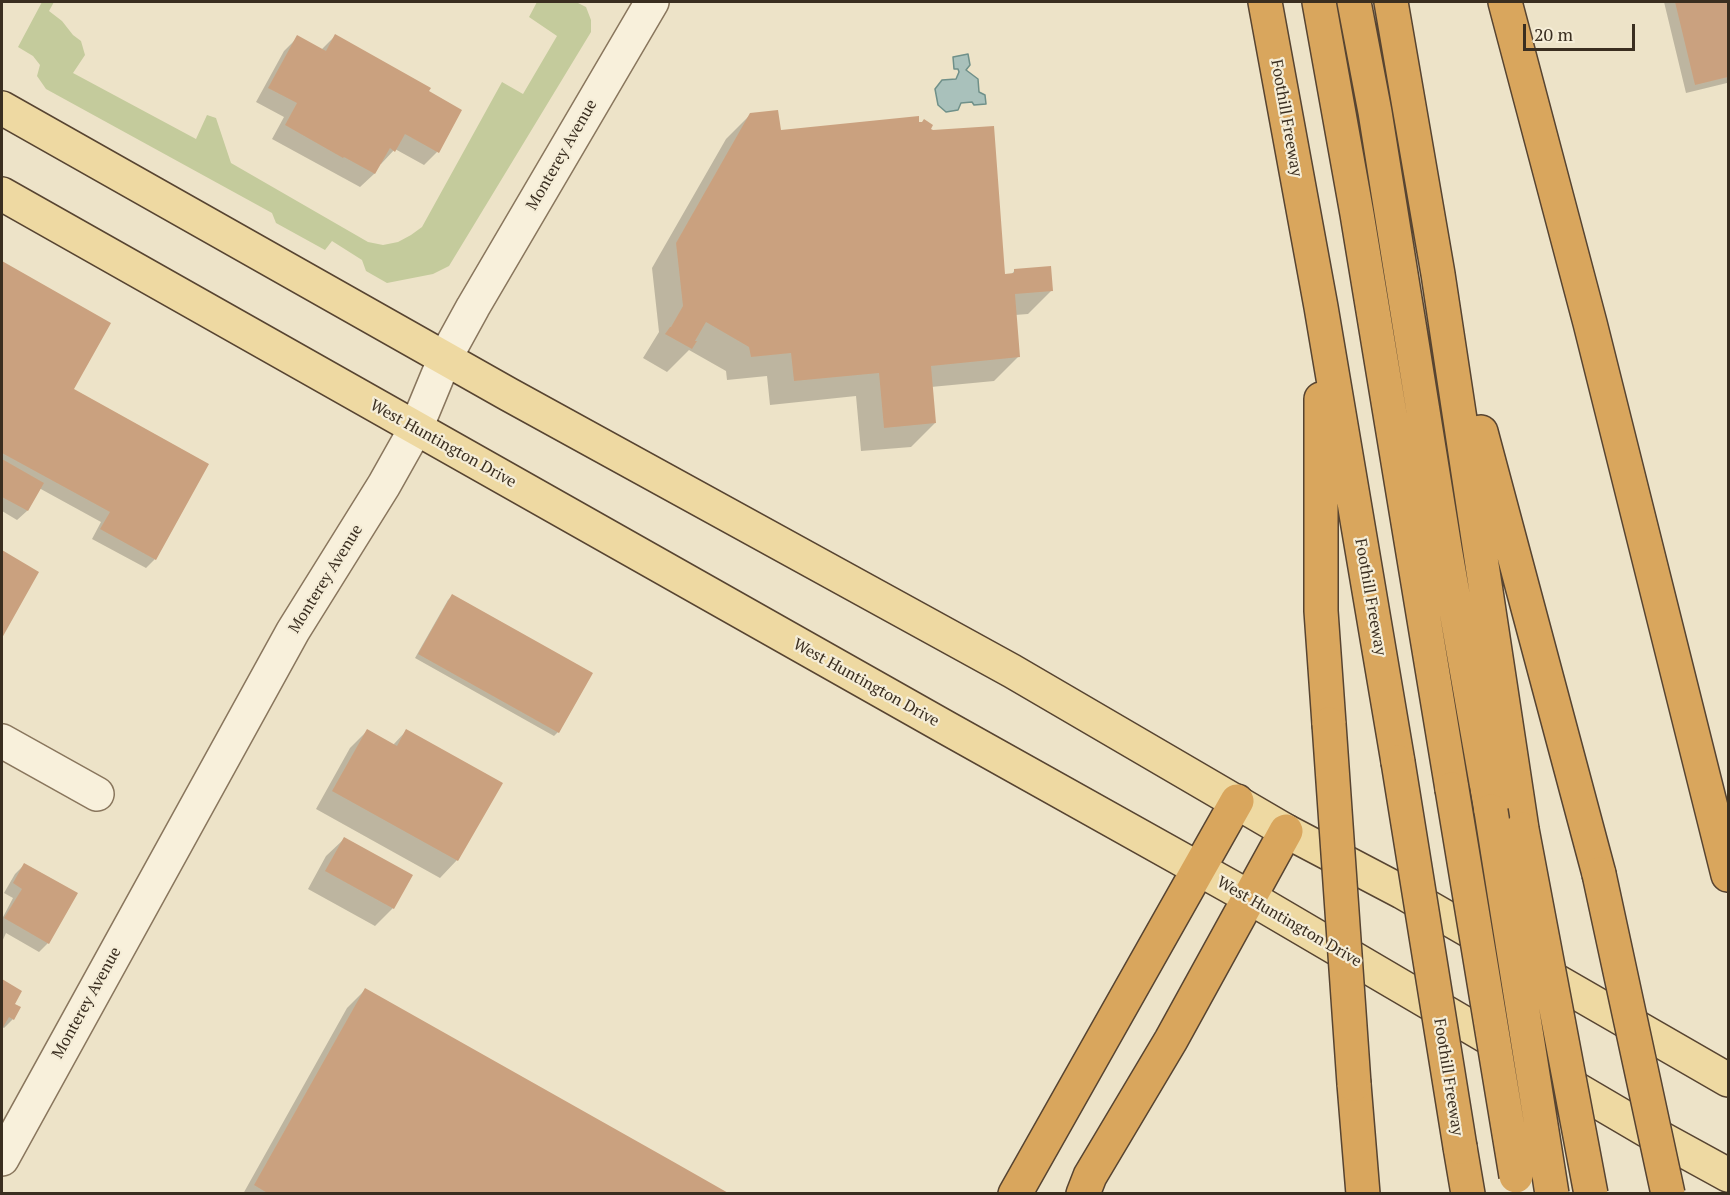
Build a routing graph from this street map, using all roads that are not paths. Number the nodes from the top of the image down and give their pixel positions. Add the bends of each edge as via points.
1 (652, 2) edge
2 (1265, 2) edge
3 (1319, 2) edge
4 (1354, 2) edge
5 (1391, 2) edge
6 (1504, 2) edge
7 (2, 108) edge
8 (2, 194) edge
9 (1438, 274) junction
10 (1321, 307) junction
11 (445, 358) junction
12 (416, 428) junction
13 (2, 741) edge
14 (97, 794) dead end
15 (1237, 801) junction
16 (1286, 831) junction
17 (1198, 870) junction
18 (1728, 875) edge
19 (1249, 897) junction
20 (1728, 1080) edge
21 (2, 1159) edge
22 (1728, 1174) edge
23 (1518, 1185) edge
24 (1015, 1194) edge
25 (1083, 1194) edge
26 (1363, 1194) edge
27 (1468, 1194) edge
28 (1552, 1194) edge
29 (1591, 1194) edge
30 (1668, 1194) edge

1 - 11 street, Monterey Avenue
2 - 10 highway, Foothill Freeway
3 - 23 highway, bridge
4 - 28 highway, bridge
5 - 9 highway
6 - 18 highway via 1590,322
7 - 11 main road
8 - 12 main road, West Huntington Drive
9 - 29 highway, bridge via 1522,829
9 - 30 highway, bridge via 1599,874
10 - 26 highway, bridge via 1321,611
10 - 27 highway, Foothill Freeway, bridge
11 - 12 street, Monterey Avenue
11 - 15 main road via 1012,671
12 - 17 main road, West Huntington Drive
12 - 21 street, Monterey Avenue via 293,631
13 - 14 street
15 - 16 main road
15 - 17 highway
16 - 19 highway
16 - 20 main road via 1402,892
17 - 19 main road, West Huntington Drive
17 - 24 highway
19 - 22 main road, West Huntington Drive
19 - 25 highway

